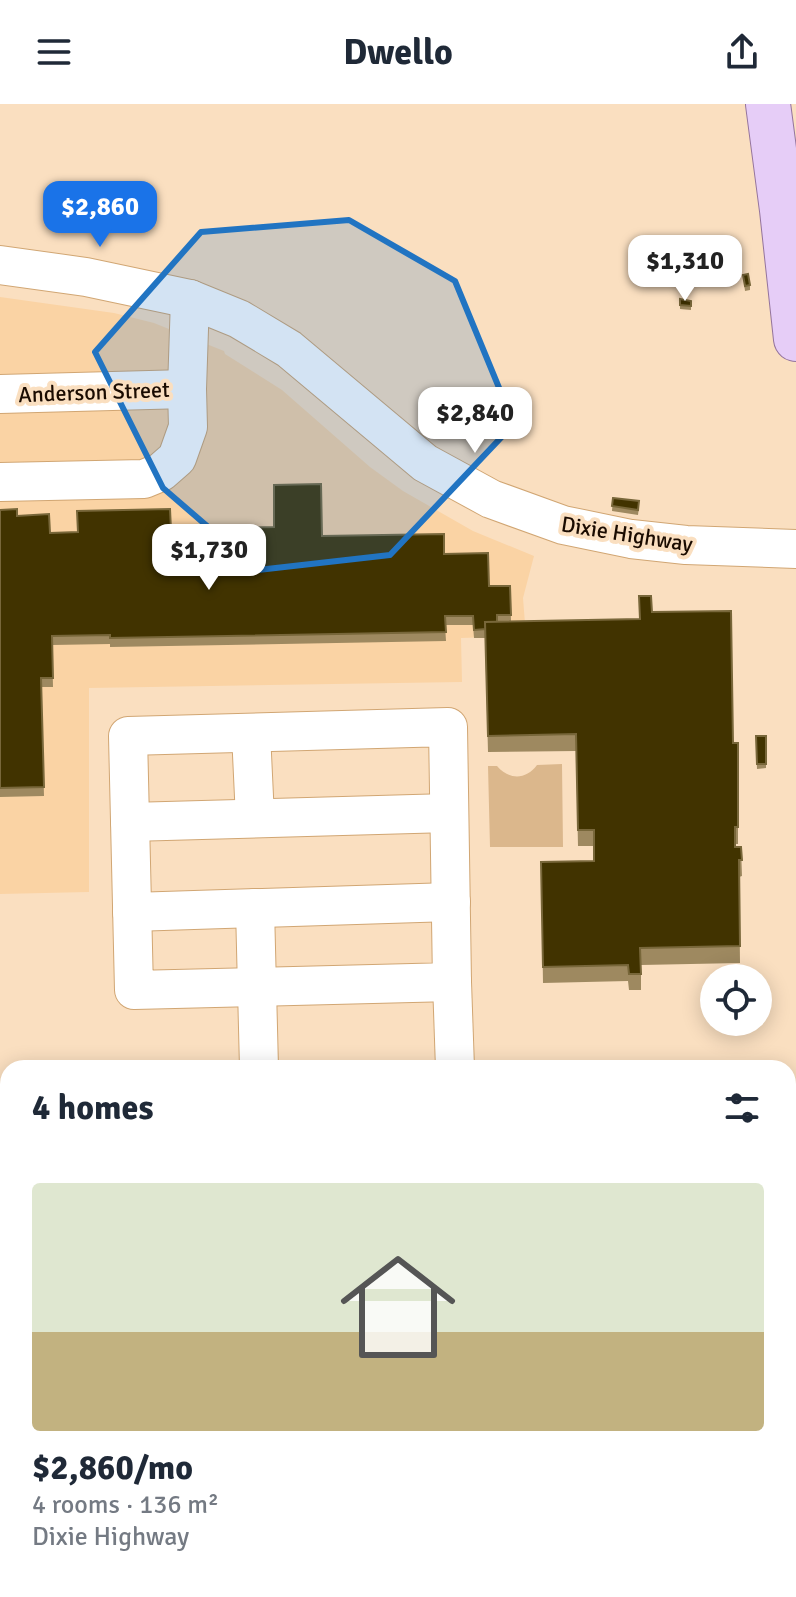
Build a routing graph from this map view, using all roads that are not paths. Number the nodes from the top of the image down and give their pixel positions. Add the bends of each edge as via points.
1 (768, 104) edge
2 (792, 252) edge
3 (0, 265) edge
4 (190, 299) junction
5 (796, 339) edge
6 (187, 389) junction
7 (0, 394) edge
8 (0, 482) edge
9 (796, 549) edge
10 (251, 733) junction
11 (449, 813) junction
12 (255, 818) junction
13 (130, 822) junction
14 (451, 902) junction
15 (255, 908) junction
16 (132, 912) junction
17 (452, 982) junction
18 (257, 987) junction
19 (259, 1060) edge
20 (455, 1060) edge

1 - 2 main road
2 - 5 main road
3 - 4 street, Dixie Highway
4 - 6 street, Anderson Street
4 - 9 street, Dixie Highway via 239,319 289,349 425,463 491,499 563,525 631,539
6 - 7 street, Anderson Street
6 - 8 street, Anderson Street via 188,427 177,458 161,472 144,479
10 - 11 street via 448,727
10 - 12 street
10 - 13 street via 128,736
11 - 12 street
11 - 14 street
12 - 13 street
13 - 16 street
14 - 15 street
14 - 17 street
15 - 16 street
15 - 18 street
16 - 18 street via 134,990
17 - 18 street
17 - 20 street
18 - 19 street

